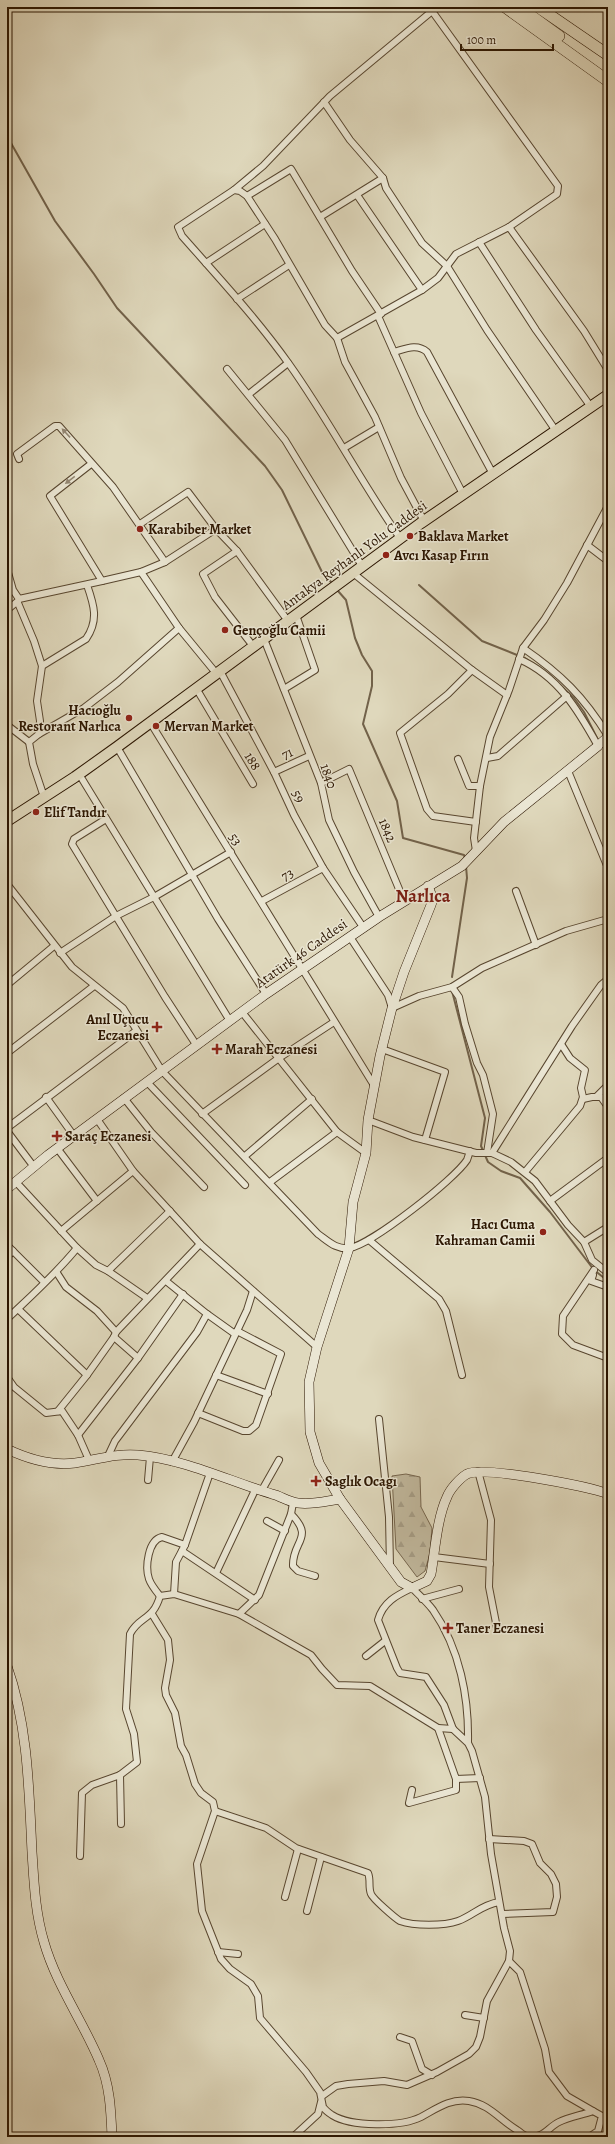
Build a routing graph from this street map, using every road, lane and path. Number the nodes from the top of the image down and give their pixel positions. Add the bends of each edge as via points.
1 (505, 7) edge
2 (519, 7) edge
3 (538, 7) edge
4 (434, 9) edge
5 (559, 41) junction
6 (608, 55) edge
7 (608, 72) edge
8 (608, 81) edge
9 (324, 102) junction
10 (383, 178) junction
11 (234, 190) junction
12 (357, 195) junction
13 (247, 196) junction
14 (320, 217) junction
15 (265, 224) junction
16 (509, 227) junction
17 (479, 242) junction
18 (206, 263) junction
19 (289, 265) junction
20 (447, 266) junction
21 (422, 290) junction
22 (237, 298) junction
23 (379, 315) junction
24 (336, 338) junction
25 (394, 352) junction
26 (288, 363) junction
27 (228, 369) dead end
28 (608, 370) edge
29 (249, 394) junction
30 (606, 396) edge
31 (591, 407) junction
32 (379, 427) junction
33 (556, 431) junction
34 (344, 448) junction
35 (19, 459) dead end
36 (91, 464) junction
37 (492, 474) junction
38 (463, 494) junction
39 (608, 506) edge
40 (424, 521) junction
41 (140, 524) junction
42 (216, 529) junction
43 (400, 538) junction
44 (587, 544) junction
45 (237, 551) junction
46 (608, 561) edge
47 (165, 562) junction
48 (362, 566) junction
49 (7, 569) edge
50 (141, 572) junction
51 (353, 573) junction
52 (102, 581) junction
53 (87, 585) junction
54 (18, 601) junction
55 (7, 610) edge
56 (292, 618) junction
57 (179, 628) junction
58 (264, 639) junction
59 (254, 646) junction
60 (523, 648) junction
61 (519, 659) junction
62 (42, 666) junction
63 (472, 670) junction
64 (218, 672) junction
65 (196, 688) junction
66 (284, 689) junction
67 (507, 695) junction
68 (567, 696) junction
69 (150, 722) junction
70 (7, 725) edge
71 (39, 734) junction
72 (605, 741) edge
73 (29, 742) junction
74 (117, 747) junction
75 (309, 756) junction
76 (487, 758) junction
77 (458, 759) dead end
78 (568, 771) junction
79 (274, 772) junction
80 (79, 774) junction
81 (321, 783) junction
82 (253, 784) dead end
83 (480, 786) junction
84 (44, 797) junction
85 (106, 819) junction
86 (7, 821) edge
87 (476, 822) junction
88 (476, 851) junction
89 (231, 852) junction
90 (323, 868) junction
91 (608, 868) edge
92 (193, 874) junction
93 (7, 884) edge
94 (428, 886) junction
95 (516, 891) dead end
96 (154, 897) junction
97 (262, 901) junction
98 (404, 901) junction
99 (116, 916) junction
100 (379, 917) junction
101 (608, 919) edge
102 (363, 927) junction
103 (350, 937) junction
104 (536, 945) junction
105 (54, 946) junction
106 (60, 953) junction
107 (302, 969) junction
108 (608, 979) edge
109 (7, 985) edge
110 (94, 986) junction
111 (452, 987) junction
112 (266, 994) junction
113 (392, 1008) junction
114 (242, 1012) junction
115 (230, 1021) junction
116 (334, 1022) junction
117 (136, 1031) junction
118 (561, 1044) junction
119 (196, 1046) junction
120 (382, 1049) junction
121 (7, 1053) edge
122 (279, 1058) junction
123 (162, 1071) junction
124 (147, 1082) junction
125 (608, 1086) edge
126 (375, 1087) junction
127 (597, 1096) junction
128 (46, 1097) junction
129 (124, 1098) junction
130 (312, 1099) junction
131 (582, 1099) junction
132 (608, 1107) edge
133 (202, 1114) junction
134 (97, 1119) junction
135 (368, 1120) junction
136 (7, 1128) edge
137 (7, 1131) edge
138 (337, 1132) junction
139 (74, 1136) junction
140 (426, 1140) junction
141 (57, 1148) junction
142 (470, 1151) junction
143 (366, 1153) junction
144 (487, 1153) junction
145 (245, 1156) junction
146 (608, 1158) edge
147 (34, 1166) junction
148 (133, 1171) junction
149 (524, 1172) junction
150 (16, 1182) junction
151 (270, 1182) junction
152 (245, 1186) dead end
153 (204, 1187) dead end
154 (7, 1189) edge
155 (98, 1201) junction
156 (550, 1202) junction
157 (170, 1211) junction
158 (608, 1227) edge
159 (61, 1231) junction
160 (369, 1240) junction
161 (584, 1242) junction
162 (200, 1244) junction
163 (7, 1245) edge
164 (77, 1248) junction
165 (349, 1248) junction
166 (13, 1251) junction
167 (7, 1257) edge
168 (597, 1264) junction
169 (594, 1270) junction
170 (108, 1271) junction
171 (57, 1272) junction
172 (608, 1273) edge
173 (166, 1281) junction
174 (44, 1282) junction
175 (608, 1287) edge
176 (253, 1291) junction
177 (182, 1294) junction
178 (147, 1298) junction
179 (18, 1309) junction
180 (207, 1314) junction
181 (7, 1320) edge
182 (236, 1332) junction
183 (115, 1335) junction
184 (317, 1347) junction
185 (138, 1358) junction
186 (608, 1358) edge
187 (87, 1375) junction
188 (216, 1375) junction
189 (462, 1375) dead end
190 (7, 1377) edge
191 (268, 1394) junction
192 (58, 1411) junction
193 (198, 1413) junction
194 (379, 1419) dead end
195 (78, 1435) junction
196 (7, 1450) edge
197 (108, 1456) junction
198 (150, 1457) junction
199 (89, 1460) junction
200 (279, 1460) dead end
201 (172, 1462) junction
202 (478, 1471) junction
203 (210, 1473) junction
204 (148, 1480) dead end
205 (259, 1489) junction
206 (608, 1494) edge
207 (340, 1499) junction
208 (293, 1503) junction
209 (291, 1514) junction
210 (267, 1521) dead end
211 (285, 1531) junction
212 (183, 1548) junction
213 (434, 1557) junction
214 (490, 1564) junction
215 (390, 1567) junction
216 (216, 1573) junction
217 (315, 1576) dead end
218 (412, 1588) junction
219 (459, 1589) dead end
220 (174, 1594) junction
221 (160, 1596) junction
222 (422, 1599) junction
223 (255, 1600) junction
224 (152, 1614) junction
225 (239, 1614) junction
226 (497, 1628) dead end
227 (385, 1641) junction
228 (366, 1656) dead end
229 (7, 1666) edge
230 (438, 1728) junction
231 (453, 1729) junction
232 (468, 1743) junction
233 (120, 1775) junction
234 (480, 1778) junction
235 (456, 1779) junction
236 (412, 1790) dead end
237 (215, 1811) junction
238 (121, 1824) dead end
239 (489, 1839) junction
240 (298, 1849) junction
241 (80, 1856) dead end
242 (321, 1857) junction
243 (285, 1897) dead end
244 (499, 1902) junction
245 (308, 1911) dead end
246 (502, 1914) junction
247 (218, 1952) junction
248 (238, 1954) dead end
249 (509, 1961) junction
250 (465, 2015) dead end
251 (484, 2018) junction
252 (400, 2037) dead end
253 (432, 2075) junction
254 (322, 2098) junction
255 (593, 2111) junction
256 (112, 2137) edge
257 (293, 2137) edge
258 (589, 2137) edge

1 - 5 highway
2 - 5 highway
3 - 6 highway
4 - 9 street
4 - 16 street via 558,186 557,194
5 - 7 highway
5 - 8 highway
9 - 10 street via 350,140
9 - 11 street via 263,166
10 - 12 street
10 - 20 street via 386,188 422,242
11 - 13 street
11 - 18 street via 178,227 182,236
12 - 14 street
12 - 21 street
13 - 14 street via 292,170
13 - 15 street
14 - 23 street
15 - 18 street
15 - 19 street
16 - 17 street
16 - 28 street via 584,331
17 - 20 street via 456,254
17 - 31 street via 540,336
18 - 22 street
19 - 22 street
19 - 24 street via 325,326
20 - 21 street via 438,278
20 - 33 street via 486,330
21 - 23 street
22 - 26 street
23 - 24 street
23 - 25 street
24 - 32 street
25 - 37 street via 415,347 427,352
25 - 38 street
26 - 29 street
26 - 34 street
27 - 29 street
29 - 48 street via 285,440
30 - 31 main road, Antakya Reyhanlı Yolu Caddesi
31 - 33 main road, Antakya Reyhanlı Yolu Caddesi
32 - 34 street
32 - 40 street via 401,478
33 - 37 main road, Antakya Reyhanlı Yolu Caddesi
34 - 43 street via 371,496
36 -> 35 street via 59,426 55,426 17,454
36 - 41 street via 113,487
36 -> 52 street via 50,496
37 - 38 main road, Antakya Reyhanlı Yolu Caddesi
38 - 40 main road, Antakya Reyhanlı Yolu Caddesi
39 - 44 street
40 - 43 main road, Antakya Reyhanlı Yolu Caddesi
41 - 42 street via 188,492
41 - 47 street
42 - 45 street
42 - 47 street
43 - 48 main road, Antakya Reyhanlı Yolu Caddesi
44 - 46 street
44 - 60 street via 563,589
45 - 56 street
45 - 59 street via 202,574 215,597
47 - 50 street
48 - 51 main road, Antakya Reyhanlı Yolu Caddesi
49 - 54 street
50 - 52 street
50 - 57 street, 59
51 - 56 main road, Antakya Reyhanlı Yolu Caddesi
51 - 63 street
52 - 53 street
53 - 54 street
53 - 62 street via 96,616 90,633 86,639
54 - 55 street
54 - 62 street
56 - 58 main road, Antakya Reyhanlı Yolu Caddesi
56 - 66 street via 315,670
57 - 64 street, 59
57 - 71 street via 118,682
58 - 59 main road, Antakya Reyhanlı Yolu Caddesi
58 - 66 street, 1840
59 - 64 main road, Antakya Reyhanlı Yolu Caddesi
60 - 61 street
60 - 72 street via 563,678 591,710
61 - 67 street
61 - 68 street via 550,678
62 - 71 street via 37,700
63 - 67 street
63 - 87 street via 448,694 400,733 427,809 433,816
64 - 65 main road, Antakya Reyhanlı Yolu Caddesi
64 - 79 street, 59
65 - 69 main road, Antakya Reyhanlı Yolu Caddesi
65 - 82 street, 188
66 - 75 street, 1840
67 - 76 street via 490,737
68 - 72 street
68 - 76 street via 498,756
69 - 74 main road, Antakya Reyhanlı Yolu Caddesi
69 - 89 street, 53
70 - 73 street
71 - 73 street
72 - 78 street, Atatürk 46 Caddesi
73 - 84 street
74 - 80 main road, Antakya Reyhanlı Yolu Caddesi
74 - 92 street
75 - 79 street, 71
75 - 81 street, 1840
76 - 83 street
77 - 83 street via 469,786
78 - 88 street, Atatürk 46 Caddesi via 504,822
78 - 91 street
79 - 90 street, 59
80 - 84 main road, Antakya Reyhanlı Yolu Caddesi
80 - 85 street
81 - 98 street, 1842 via 349,769
81 - 100 street, 1840 via 329,820
83 - 87 street
84 - 86 main road, Antakya Reyhanlı Yolu Caddesi
85 - 96 street
85 - 99 street via 74,839 72,844
87 - 88 street
88 - 94 street, Atatürk 46 Caddesi via 465,862
89 - 92 street
89 - 97 street, 53
90 - 97 street, 73
90 - 102 street, 59
92 - 96 street
92 - 112 street via 218,919
93 - 105 street
94 - 98 street, Atatürk 46 Caddesi
94 - 113 street via 433,898 431,905
95 - 104 street
96 - 99 street
96 - 115 street
97 - 107 street, 53
98 - 100 street, Atatürk 46 Caddesi
99 - 106 street
99 - 119 street
100 - 102 street, Atatürk 46 Caddesi
101 - 104 street via 566,932
102 - 103 street, Atatürk 46 Caddesi
103 - 107 street, Atatürk 46 Caddesi
103 - 113 street via 388,995
104 - 111 street via 482,968
105 - 106 street
105 - 109 street
106 - 110 street
107 - 112 street, Atatürk 46 Caddesi
107 - 116 street, 53
108 - 118 street via 601,985
110 - 117 street via 123,1008
110 - 121 street
111 - 113 street via 419,996
111 - 144 street via 460,997 465,1024 483,1075 492,1114
112 - 114 street, Atatürk 46 Caddesi
113 - 120 street
114 - 115 street, Atatürk 46 Caddesi
114 - 122 street
115 - 119 street, Atatürk 46 Caddesi
116 - 122 street
116 - 126 street, 53
117 - 123 street
117 - 128 street
118 - 131 street via 570,1058 586,1070 581,1088
118 - 144 street
119 - 123 street, Atatürk 46 Caddesi
120 - 126 street
120 - 140 street via 445,1072
122 - 130 street
122 - 133 street
123 - 124 street, Atatürk 46 Caddesi
123 - 133 street
124 - 129 street, Atatürk 46 Caddesi
124 - 152 street
125 - 127 street
126 - 135 street
127 - 131 street
127 - 132 street via 604,1100
128 - 136 street
128 - 139 street
129 - 134 street, Atatürk 46 Caddesi
129 - 153 street via 151,1132
130 - 138 street
130 - 145 street
131 - 149 street via 580,1106
133 - 145 street
134 - 139 street, Atatürk 46 Caddesi
134 - 148 street
135 - 140 street
135 - 143 street
137 - 147 street
138 - 143 street
138 - 151 street
139 - 141 street, Atatürk 46 Caddesi
140 - 142 street
141 - 147 street, Atatürk 46 Caddesi
141 - 155 street
142 - 144 street
142 - 160 street via 467,1160 440,1188
143 - 165 street via 353,1202
144 - 149 street via 511,1162
145 - 151 street
146 - 156 street
147 - 150 street, Atatürk 46 Caddesi
148 - 155 street
148 - 157 street
149 - 156 street
150 - 154 street, Atatürk 46 Caddesi
150 - 159 street
151 - 165 street via 318,1234 336,1248
155 - 159 street
156 - 161 street
157 - 162 street
157 - 170 street
158 - 161 street
159 - 164 street
160 - 165 street
160 - 189 street via 439,1299 446,1312
161 - 168 street via 592,1260
162 - 173 street
162 - 176 street
163 - 166 street
164 - 170 street via 96,1265
164 - 171 street
165 - 184 street
166 - 167 street
166 - 174 street
168 - 169 street
168 - 172 street
169 - 175 street via 591,1281
169 - 186 street via 563,1316 562,1334 573,1345
170 - 178 street
171 - 174 street
171 - 183 street via 66,1287 97,1311
173 - 177 street
173 - 178 street
174 - 179 street
176 - 182 street
176 - 184 street
177 - 180 street
177 - 185 street
178 - 183 street
179 - 181 street
179 - 187 street
180 - 182 street
180 - 197 street via 197,1332 115,1440
182 - 188 street
182 - 191 street via 281,1354
183 - 185 street
183 - 187 street
184 - 207 street via 309,1382 310,1432 319,1463
185 - 195 street
187 - 192 street
188 - 191 street
188 - 193 street
190 - 192 street via 14,1387 46,1413
191 - 193 street via 256,1425 249,1431
192 - 195 street via 62,1411
193 - 201 street
194 - 215 street via 389,1517
195 - 199 street
196 - 199 street via 54,1463
197 - 198 street
197 - 199 street
198 - 201 street
198 - 204 street
200 - 205 street
201 - 203 street
202 - 206 street via 554,1481
202 - 213 street via 468,1474 447,1496
202 - 214 street via 491,1520
203 - 205 street
203 - 212 street
205 - 208 street
205 - 216 street
207 - 208 street via 306,1504
207 - 215 street
208 - 209 street
209 - 211 street
209 - 217 street via 301,1524 303,1531 293,1566 298,1571
210 - 211 street
211 - 223 street
212 - 216 street
212 - 220 street via 174,1570
212 - 221 street via 162,1537 154,1540 148,1572
213 - 214 street
213 - 218 street via 427,1581
214 - 226 street via 489,1587
215 - 218 street via 401,1582
216 - 223 street
218 - 222 street
218 - 227 street via 391,1598 380,1614 378,1620
219 - 222 street
220 - 221 street
220 - 225 street
221 - 224 street
222 - 232 street via 433,1610 455,1653 464,1689
223 - 225 street
224 - 233 street via 130,1634 126,1710 134,1734 137,1762
224 - 237 street via 166,1636 170,1649 165,1688 175,1713 179,1739 195,1784 201,1793 213,1802
225 - 230 street via 312,1655 337,1685 370,1686
227 - 228 street
227 - 231 street via 400,1673 426,1677 444,1704
229 - 256 street via 22,1722 35,1903 44,1942 66,1995 100,2061 110,2094
230 - 231 street
230 - 235 street
231 - 232 street
232 - 234 street
233 - 238 street
233 - 241 street via 92,1785 82,1793
234 - 235 street
234 - 239 street via 485,1797
235 - 236 street via 456,1790 409,1803
237 - 240 street via 266,1828
237 - 247 street via 198,1864 202,1911
239 - 244 street
239 - 246 street via 524,1841 532,1844 540,1863 551,1874 556,1884 556,1903 553,1912
240 - 242 street
240 - 243 street
242 - 244 street via 368,1873 370,1893 400,1920 432,1925 447,1924 459,1921 487,1904
242 - 245 street
244 - 246 street
246 - 249 street via 510,1951
247 - 248 street
247 - 254 street via 230,1969 251,1984 258,1996 260,2018 306,2072
249 - 251 street via 487,2001
249 - 255 street via 520,1972 545,2050 549,2072 567,2096
250 - 251 street
251 - 253 street via 476,2047 469,2054
252 - 253 street via 412,2041 422,2069
253 - 254 street via 407,2085 384,2081 336,2086
254 - 255 street via 322,2107 332,2115 362,2124 395,2123 416,2119 455,2101 468,2100 490,2109 526,2136 540,2135 549,2131 553,2125
254 - 257 street via 318,2114
255 - 258 street via 602,2116 598,2131

